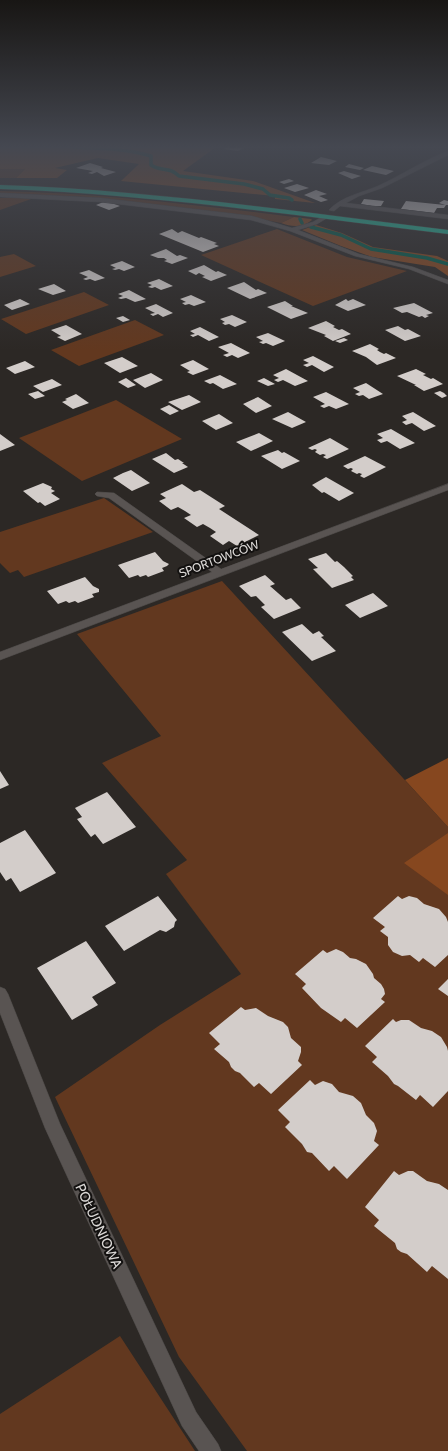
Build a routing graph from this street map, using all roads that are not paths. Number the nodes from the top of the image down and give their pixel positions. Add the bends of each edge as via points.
1 (227, 215) edge
2 (306, 215) edge
3 (371, 215) edge
4 (429, 215) edge
5 (325, 217) junction
6 (448, 217) edge
7 (448, 224) edge
8 (292, 230) junction
9 (448, 232) edge
10 (448, 282) edge
11 (448, 487) edge
12 (100, 494) dead end
13 (220, 573) junction
14 (0, 656) edge
15 (0, 994) edge
16 (211, 1451) edge

1 - 8 street via 261,220
2 - 5 highway
3 - 7 highway
4 - 6 street
5 - 8 street via 315,224
5 - 9 highway
8 - 10 street via 357,256 411,268
11 - 13 street, SPORTOWCÓW
12 - 13 street via 111,495
13 - 14 street, SPORTOWCÓW
15 - 16 street, POŁUDNIOWA via 53,1128 189,1419

